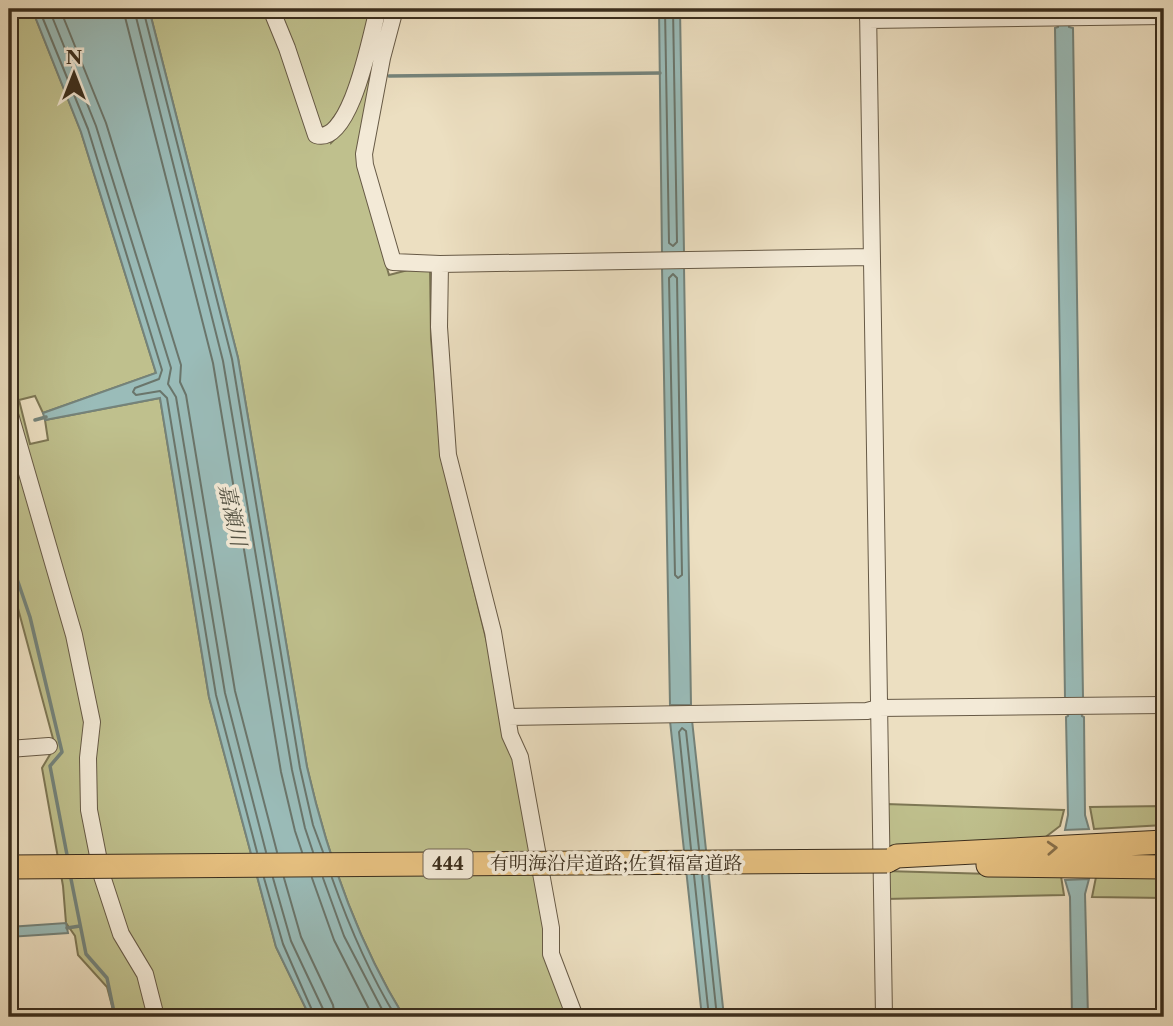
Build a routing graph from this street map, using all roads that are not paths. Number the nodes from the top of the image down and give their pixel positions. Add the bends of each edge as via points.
1 (271, 9) edge
2 (378, 9) edge
3 (395, 9) edge
4 (868, 15) edge
5 (1164, 16) edge
6 (871, 257) junction
7 (440, 264) junction
8 (9, 411) edge
9 (9, 456) edge
10 (29, 481) junction
11 (1164, 705) edge
12 (878, 708) junction
13 (507, 717) junction
14 (49, 746) dead end
15 (9, 749) edge
16 (1164, 842) edge
17 (887, 861) junction
18 (9, 867) edge
19 (1164, 867) edge
20 (156, 1017) edge
21 (575, 1017) edge
22 (884, 1017) edge

1 - 2 street via 316,135 322,137 344,120
3 - 7 street via 382,58 365,165 393,262
4 - 5 street
4 - 6 street
6 - 7 street
6 - 12 street
7 - 13 street via 439,327 448,455 493,632
8 - 10 street
9 - 10 street
10 - 20 street via 74,635 92,722 89,810 102,876 121,934 145,974
11 - 12 street
12 - 13 street
12 - 22 street
13 - 21 street via 520,757 551,928 551,954
14 - 15 street
17 -> 16 highway via 897,856
17 - 18 highway, 有明海沿岸道路;佐賀福富道路 / 444, bridge
17 - 19 highway

